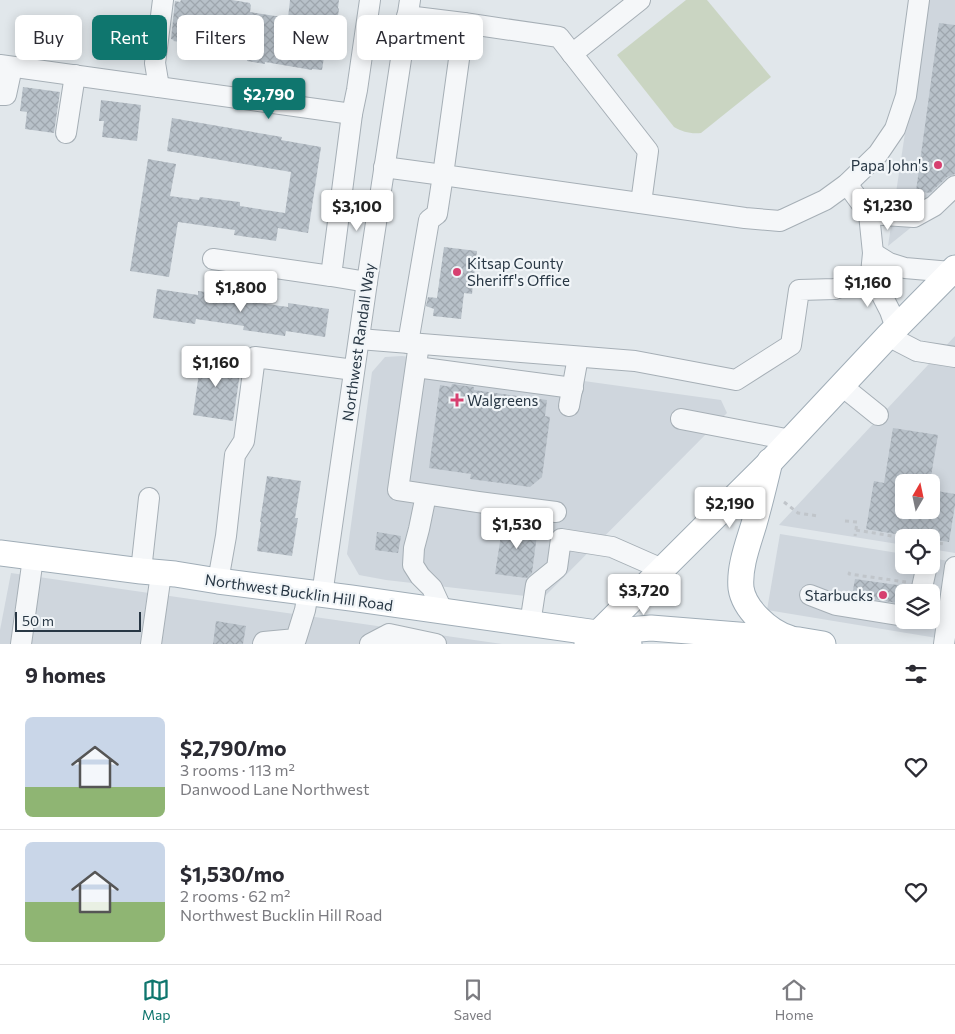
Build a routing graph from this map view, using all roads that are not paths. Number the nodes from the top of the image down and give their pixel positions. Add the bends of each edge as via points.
1 (163, 0) edge
2 (370, 0) edge
3 (640, 0) edge
4 (919, 0) edge
5 (408, 8) edge
6 (434, 15) edge
7 (483, 26) edge
8 (572, 54) junction
9 (459, 60) edge
10 (6, 66) edge
11 (75, 75) junction
12 (159, 87) junction
13 (0, 95) edge
14 (352, 114) junction
15 (66, 133) dead end
16 (384, 167) junction
17 (443, 175) junction
18 (847, 184) junction
19 (955, 186) edge
20 (641, 203) junction
21 (869, 214) junction
22 (873, 253) junction
23 (213, 259) dead end
24 (953, 270) edge
25 (871, 274) junction
26 (331, 276) junction
27 (367, 282) junction
28 (892, 332) junction
29 (359, 339) junction
30 (414, 344) junction
31 (578, 357) junction
32 (955, 357) edge
33 (416, 367) junction
34 (354, 370) junction
35 (842, 386) junction
36 (878, 415) dead end
37 (681, 419) dead end
38 (791, 440) junction
39 (771, 461) junction
40 (426, 495) junction
41 (149, 498) dead end
42 (556, 512) dead end
43 (0, 553) edge
44 (33, 558) junction
45 (955, 567) edge
46 (662, 569) junction
47 (151, 572) junction
48 (218, 581) junction
49 (315, 594) junction
50 (810, 595) dead end
51 (394, 605) junction
52 (443, 612) junction
53 (895, 615) edge
54 (530, 624) junction
55 (389, 634) junction
56 (592, 639) edge
57 (799, 640) junction
58 (295, 641) edge
59 (21, 644) edge
60 (151, 644) edge
61 (263, 644) edge
62 (370, 644) edge
63 (436, 644) edge
64 (630, 644) edge
65 (823, 644) edge
66 (944, 644) edge

1 - 12 street via 155,63
2 - 14 street
3 - 8 street
4 - 18 street via 906,96 895,129 878,154
5 - 6 street
5 - 16 street, Northwest Randall Way
7 - 8 street via 559,37
8 - 20 street via 648,152
9 - 17 street
10 - 11 street
10 - 13 street via 6,95
11 - 12 street
11 - 15 street
12 - 14 street
14 - 26 street
16 - 17 street
16 - 27 street, Northwest Randall Way
17 - 20 street
17 - 30 street via 437,214 429,220
18 - 20 street via 825,200 780,221
18 - 21 street
19 - 21 street via 934,206 914,217
21 - 22 street
22 - 24 street via 905,268
22 - 25 street
23 - 26 street
24 - 28 main road
25 - 28 street via 890,311
25 - 31 street via 835,289 799,290 791,345 736,380 635,361
26 - 27 street
27 - 29 street, Northwest Randall Way
28 - 32 street via 918,350
28 - 35 main road
29 - 30 street
29 - 34 street, Northwest Randall Way
30 - 31 street
30 - 33 street
31 - 33 street via 571,397
33 - 40 street via 398,490
34 - 48 street via 255,357 244,441 235,455
34 - 49 street, Northwest Randall Way
35 - 36 street
35 - 38 main road
37 - 38 street
38 - 39 main road
39 - 46 main road
39 - 57 main road via 742,566 743,596 767,626
40 - 42 street
40 - 52 street via 413,566 432,588
41 - 47 street
43 - 44 main road, Northwest Bucklin Hill Road
44 - 47 main road, Northwest Bucklin Hill Road
44 - 59 street
45 - 66 street
46 - 54 street via 612,547 561,539 557,568 536,585
46 - 56 main road
47 - 48 main road, Northwest Bucklin Hill Road
47 - 60 street
48 - 49 main road, Northwest Bucklin Hill Road
49 - 51 main road, Northwest Bucklin Hill Road
49 - 58 street, Northwest Randall Way via 305,610
50 - 53 street via 836,605
51 - 52 main road, Northwest Bucklin Hill Road
51 - 55 street
52 - 54 main road, Northwest Bucklin Hill Road
54 - 56 main road, Northwest Bucklin Hill Road
55 - 62 street
55 - 63 street
56 - 57 main road, Northwest Bucklin Hill Road via 651,628
56 - 64 main road, Northwest Bucklin Hill Road
57 - 65 main road, Northwest Bucklin Hill Road
58 - 61 street

